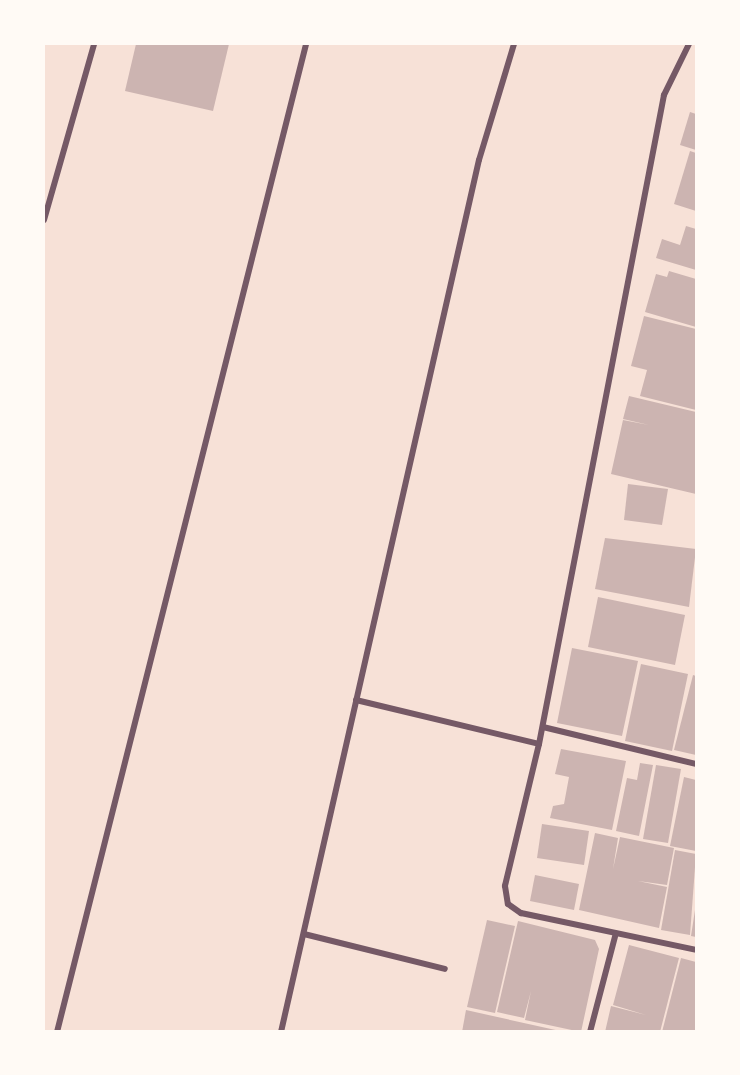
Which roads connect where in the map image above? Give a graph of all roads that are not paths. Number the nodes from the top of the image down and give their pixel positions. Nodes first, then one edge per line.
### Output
1 (94, 44) edge
2 (306, 44) edge
3 (514, 44) edge
4 (689, 44) edge
5 (44, 220) edge
6 (356, 700) junction
7 (543, 727) junction
8 (539, 744) junction
9 (696, 764) edge
10 (616, 933) junction
11 (304, 934) junction
12 (696, 950) edge
13 (445, 969) dead end
14 (57, 1032) edge
15 (281, 1032) edge
16 (590, 1032) edge

1 - 5 street
2 - 14 street
3 - 6 street
4 - 7 street
6 - 8 street
6 - 11 street
7 - 8 street
7 - 9 street
8 - 10 street
10 - 12 street
10 - 16 street
11 - 13 street
11 - 15 street

